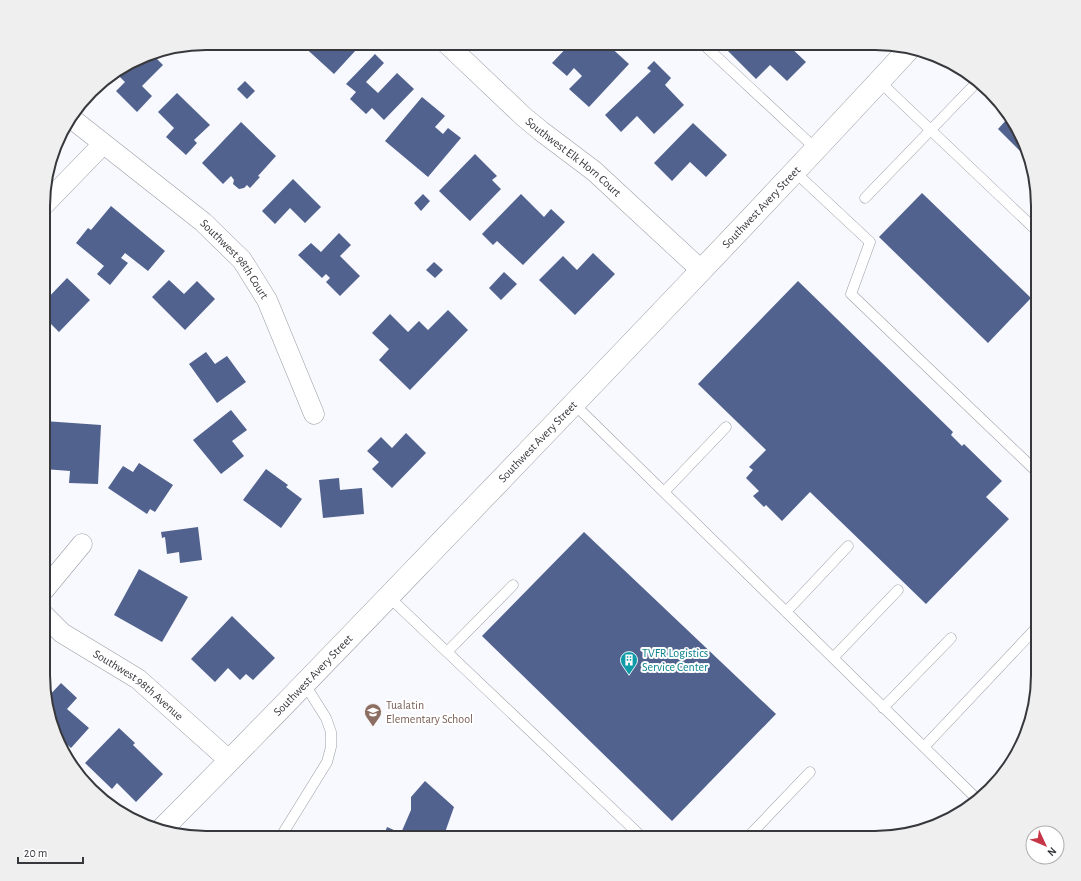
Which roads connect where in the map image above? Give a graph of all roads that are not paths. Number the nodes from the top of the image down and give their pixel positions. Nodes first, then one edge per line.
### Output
1 (453, 50) edge
2 (710, 50) edge
3 (905, 53) edge
4 (879, 81) junction
5 (974, 85) edge
6 (75, 121) edge
7 (931, 130) junction
8 (103, 144) junction
9 (816, 149) junction
10 (795, 172) junction
11 (865, 198) dead end
12 (50, 199) edge
13 (1031, 225) edge
14 (701, 270) junction
15 (574, 404) junction
16 (314, 414) dead end
17 (726, 427) dead end
18 (1031, 466) edge
19 (664, 492) junction
20 (82, 544) dead end
21 (848, 546) dead end
22 (50, 583) edge
23 (513, 585) dead end
24 (898, 590) dead end
25 (388, 596) junction
26 (786, 612) junction
27 (50, 621) edge
28 (1031, 633) edge
29 (951, 638) dead end
30 (447, 652) junction
31 (833, 658) junction
32 (304, 684) junction
33 (883, 708) junction
34 (924, 747) junction
35 (230, 761) junction
36 (810, 772) dead end
37 (973, 796) edge
38 (165, 826) edge
39 (284, 831) edge
40 (635, 831) edge
41 (754, 831) edge

1 - 14 street, Southwest Elk Horn Court
2 - 9 lane
3 - 4 main road, Southwest Avery Street
4 - 7 lane
4 - 9 main road, Southwest Avery Street
5 - 7 lane
6 - 8 street
7 - 11 lane
7 - 13 lane
8 - 12 street
8 - 16 street, Southwest 98th Court
9 - 10 main road, Southwest Avery Street
10 - 14 main road, Southwest Avery Street
10 - 18 lane
14 - 15 main road, Southwest Avery Street
15 - 19 lane
15 - 25 main road, Southwest Avery Street
17 - 19 lane
19 - 26 lane
20 - 22 street
21 - 26 lane
23 - 30 lane
24 - 31 lane
25 - 30 lane
25 - 32 main road, Southwest Avery Street
26 - 31 lane
27 - 35 street, Southwest 98th Avenue
28 - 34 lane
29 - 33 lane
30 - 40 lane
31 - 33 lane
32 - 35 main road, Southwest Avery Street
32 - 39 lane
33 - 34 lane
34 - 37 lane
35 - 38 main road, Southwest Avery Street
36 - 41 lane

